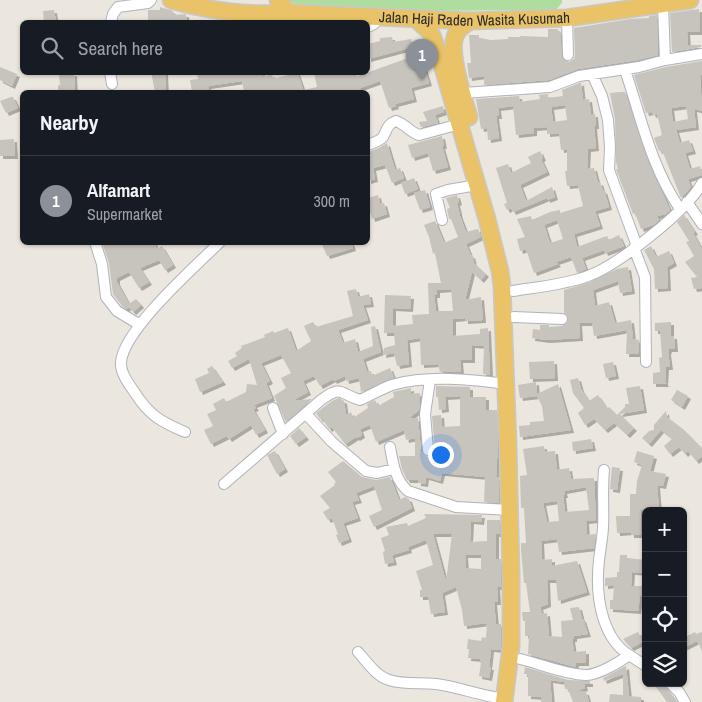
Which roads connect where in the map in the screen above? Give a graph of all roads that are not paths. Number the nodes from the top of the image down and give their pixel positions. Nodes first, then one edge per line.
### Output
1 (151, 0) edge
2 (171, 0) edge
3 (278, 0) edge
4 (584, 0) edge
5 (690, 0) edge
6 (664, 4) junction
7 (290, 13) junction
8 (570, 18) junction
9 (112, 20) edge
10 (355, 20) edge
11 (417, 20) junction
12 (470, 21) junction
13 (373, 22) edge
14 (702, 54) edge
15 (568, 55) dead end
16 (665, 60) junction
17 (625, 70) junction
18 (592, 74) junction
19 (110, 75) edge
20 (112, 84) dead end
21 (463, 93) junction
22 (460, 124) junction
23 (370, 144) edge
24 (478, 177) junction
25 (702, 183) edge
26 (683, 205) junction
27 (442, 220) dead end
28 (702, 224) edge
29 (96, 245) edge
30 (217, 245) edge
31 (636, 247) junction
32 (513, 291) junction
33 (514, 317) junction
34 (562, 319) dead end
35 (140, 325) junction
36 (646, 362) dead end
37 (430, 380) junction
38 (506, 384) junction
39 (273, 408) dead end
40 (306, 414) junction
41 (185, 432) dead end
42 (283, 434) junction
43 (513, 446) junction
44 (390, 447) dead end
45 (428, 450) dead end
46 (394, 469) junction
47 (604, 470) dead end
48 (224, 484) dead end
49 (510, 510) junction
50 (358, 652) dead end
51 (629, 654) junction
52 (520, 659) junction
53 (642, 663) edge
54 (674, 687) edge
55 (508, 701) edge
56 (685, 702) edge

1 - 9 street
2 - 7 highway, Jalan Haji Raden Wasita Kusumah
3 - 7 highway
4 - 8 highway
5 - 6 highway, Jalan Haji Raden Wasita Kusumah
6 - 8 highway, Jalan Haji Raden Wasita Kusumah
6 - 16 street
7 - 10 highway, Jalan Haji Raden Wasita Kusumah
8 - 12 highway, Jalan Haji Raden Wasita Kusumah
8 - 15 street
11 - 12 highway, Jalan Haji Raden Wasita Kusumah
11 - 13 highway, Jalan Haji Raden Wasita Kusumah
11 - 22 highway
12 - 21 highway
14 - 16 street
16 - 17 street
17 - 18 street
17 - 26 street
18 - 21 street
18 - 31 street
19 - 20 street
21 - 24 highway
22 - 23 street
22 - 24 highway
24 - 27 street
24 - 32 highway
24 - 38 highway
25 - 26 street
26 - 28 street
26 - 31 street
29 - 35 street
30 - 35 street
31 - 32 street
31 - 36 street
32 - 33 highway
33 - 34 street
33 - 43 highway
35 - 41 street
37 - 38 street
37 - 40 street
37 - 45 street
38 - 43 highway
39 - 42 street
40 - 42 street
40 - 46 street
42 - 48 street
43 - 49 highway
43 - 52 highway
44 - 46 street
46 - 49 street
47 - 51 street
49 - 55 highway
50 - 55 street
51 - 52 street
51 - 53 street
52 - 55 highway
54 - 56 street

